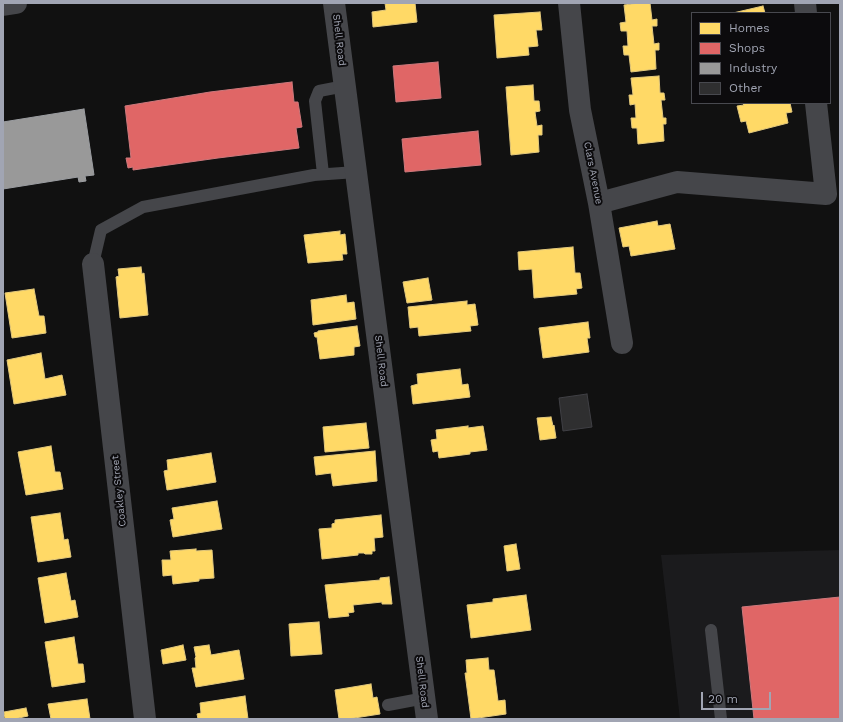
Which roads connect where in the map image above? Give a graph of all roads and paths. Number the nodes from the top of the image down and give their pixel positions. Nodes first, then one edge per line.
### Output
1 (16, 3) edge
2 (334, 3) edge
3 (569, 3) edge
4 (3, 5) edge
5 (345, 86) junction
6 (816, 104) edge
7 (356, 172) junction
8 (323, 174) junction
9 (599, 203) junction
10 (93, 264) joint
11 (622, 343) dead end
12 (711, 630) dead end
13 (388, 705) dead end
14 (426, 709) edge
15 (145, 719) edge
16 (721, 719) edge

1 - 4 street
2 - 5 street, Shell Road
3 - 9 street, Clars Avenue
5 - 7 street, Shell Road
5 - 8 lane
6 - 9 street
7 - 8 lane
7 - 14 street, Shell Road
8 - 10 lane
9 - 11 street, Clars Avenue
10 - 15 street, Coakley Street
12 - 16 lane
13 - 14 lane

